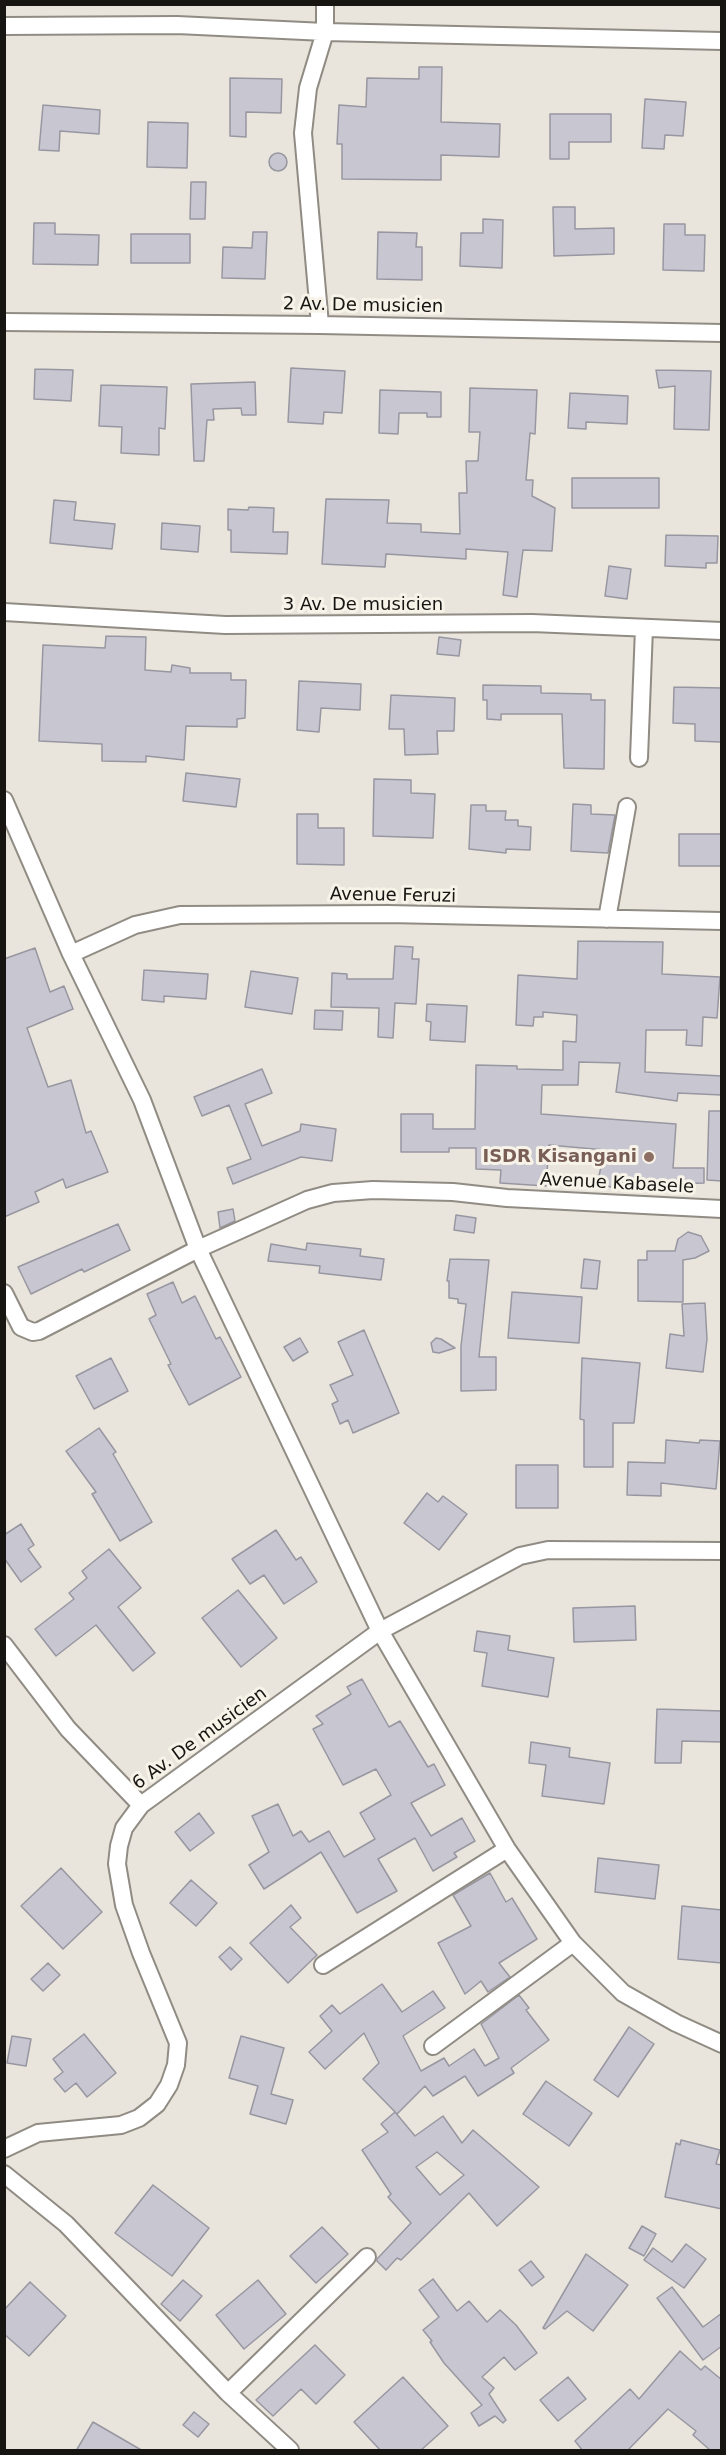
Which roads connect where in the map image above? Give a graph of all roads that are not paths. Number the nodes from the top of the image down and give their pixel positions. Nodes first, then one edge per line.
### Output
1 (325, 4) edge
2 (4, 26) edge
3 (325, 32) junction
4 (722, 41) edge
5 (4, 322) edge
6 (320, 325) junction
7 (722, 333) edge
8 (4, 612) edge
9 (644, 628) junction
10 (722, 631) edge
11 (639, 758) dead end
12 (4, 800) edge
13 (627, 807) dead end
14 (607, 920) junction
15 (722, 921) edge
16 (71, 954) junction
17 (722, 1209) edge
18 (198, 1249) junction
19 (4, 1293) edge
20 (722, 1551) edge
21 (380, 1631) junction
22 (4, 1645) edge
23 (141, 1805) junction
24 (507, 1849) junction
25 (573, 1943) junction
26 (323, 1965) dead end
27 (722, 2044) edge
28 (433, 2046) dead end
29 (4, 2148) edge
30 (4, 2174) edge
31 (367, 2257) dead end
32 (228, 2392) junction
33 (290, 2451) edge

1 - 3 street
2 - 3 street
3 - 4 street
3 - 6 street
5 - 6 street, 2 Av. De musicien
6 - 7 street, 2 Av. De musicien
8 - 9 street, 3 Av. De musicien
9 - 10 street, 3 Av. De musicien
9 - 11 street
12 - 16 street
13 - 14 street
14 - 15 street, Avenue Feruzi
14 - 16 street, Avenue Feruzi
16 - 18 street
17 - 18 street, Avenue Kabasele
18 - 19 street, Avenue Kabasele
18 - 21 street
20 - 21 street, 6 Av. De musicien
21 - 23 street, 6 Av. De musicien
21 - 24 street
22 - 23 street
23 - 29 street, 6 Av. De musicien
24 - 25 street
24 - 26 street
25 - 27 street
25 - 28 street
30 - 32 street
31 - 32 street
32 - 33 street

